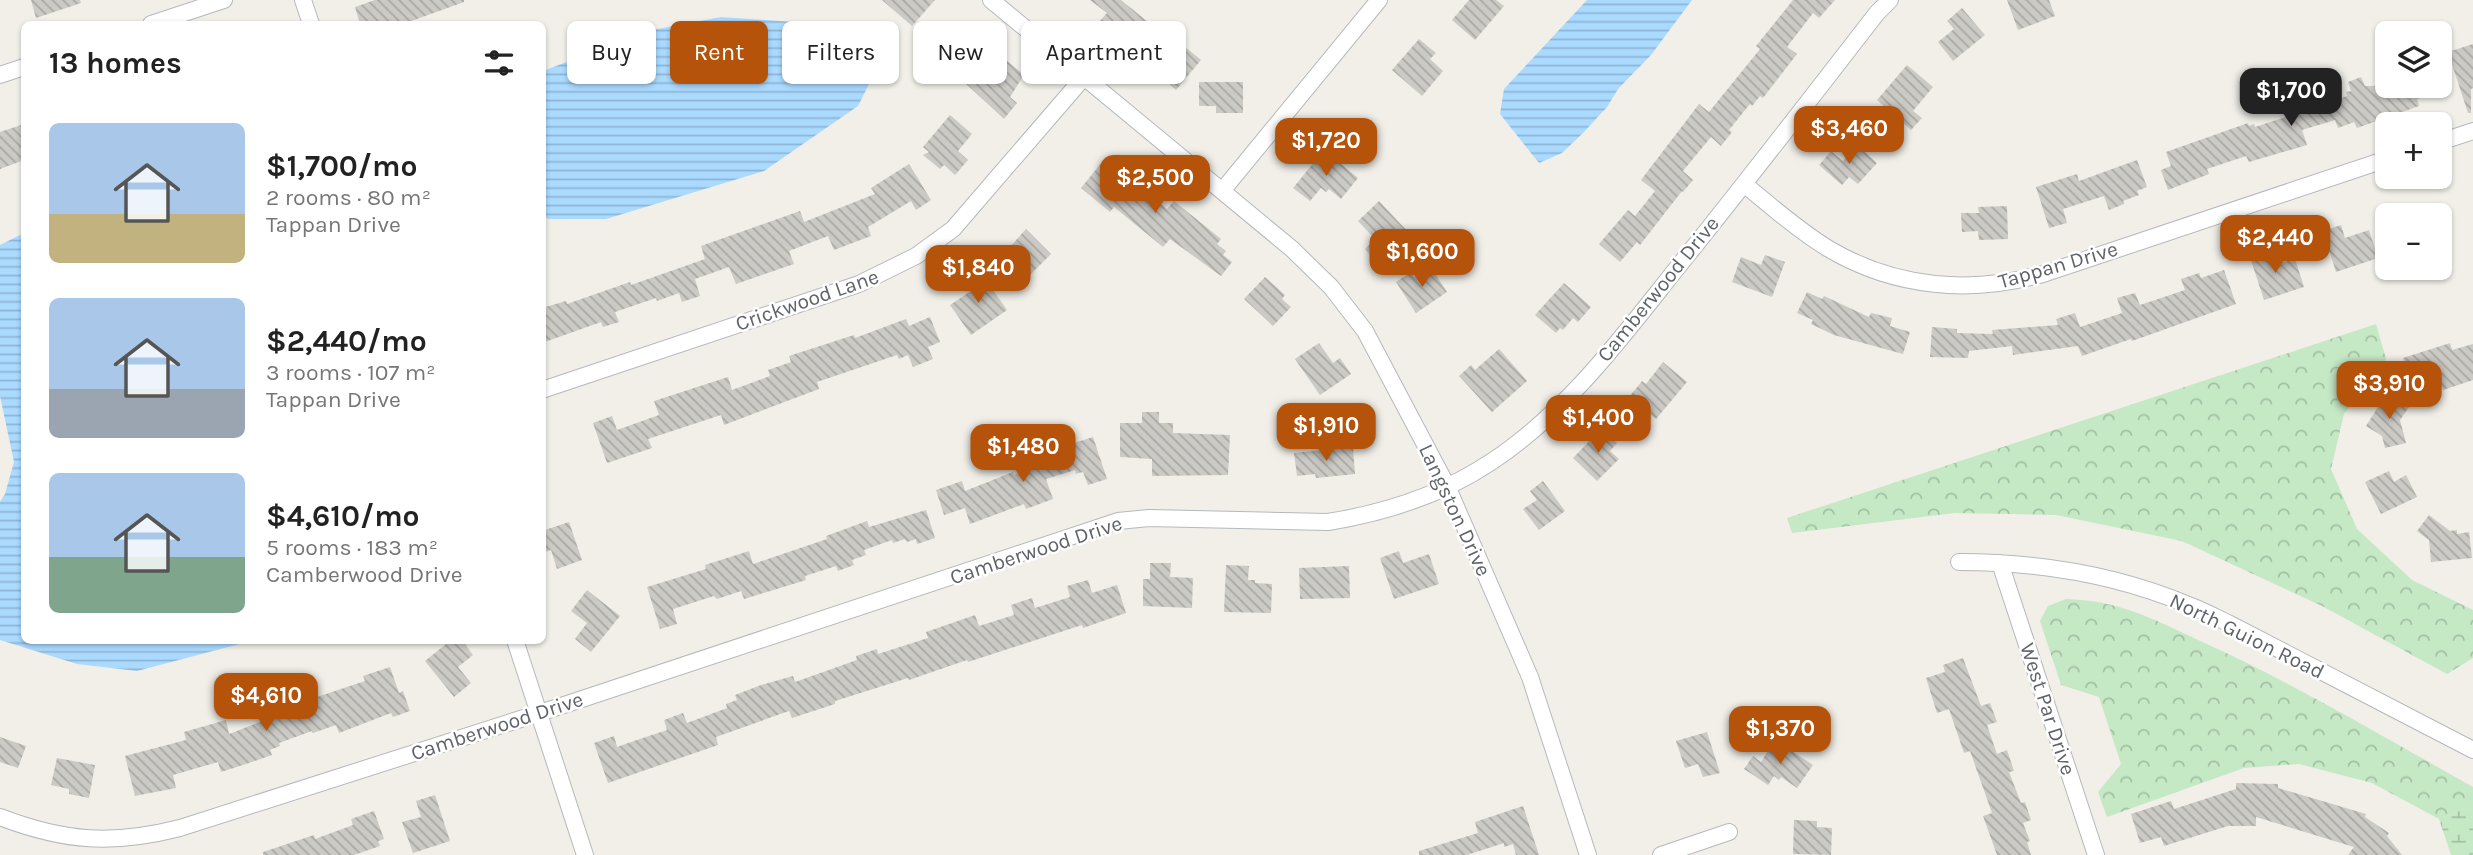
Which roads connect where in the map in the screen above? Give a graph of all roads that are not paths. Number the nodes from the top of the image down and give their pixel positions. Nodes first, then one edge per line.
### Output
1 (225, 0) edge
2 (303, 0) edge
3 (991, 0) edge
4 (1379, 0) edge
5 (1890, 0) edge
6 (160, 21) edge
7 (310, 21) edge
8 (1021, 25) edge
9 (21, 67) edge
10 (0, 75) edge
11 (1077, 84) edge
12 (1094, 84) edge
13 (2473, 131) edge
14 (2452, 138) edge
15 (2375, 163) edge
16 (1744, 184) junction
17 (1222, 191) junction
18 (546, 389) edge
19 (1447, 486) junction
20 (1959, 562) dead end
21 (2000, 563) junction
22 (515, 644) edge
23 (539, 713) junction
24 (2473, 750) edge
25 (0, 817) edge
26 (1729, 832) dead end
27 (585, 855) edge
28 (1588, 855) edge
29 (1661, 855) edge
30 (2096, 855) edge

1 - 6 street
2 - 7 street
3 - 8 street, Langston Drive
4 - 17 street
5 - 16 street, Camberwood Drive
9 - 10 street
11 - 18 street, Crickwood Lane
12 - 17 street, Langston Drive
13 - 14 street
15 - 16 street, Tappan Drive
16 - 19 street, Camberwood Drive
17 - 19 street, Langston Drive
19 - 23 street, Camberwood Drive
19 - 28 street, Langston Drive
20 - 21 street, North Guion Road
21 - 24 street, North Guion Road
21 - 30 street, West Par Drive
22 - 23 street
23 - 25 street, Camberwood Drive
23 - 27 street
26 - 29 street

